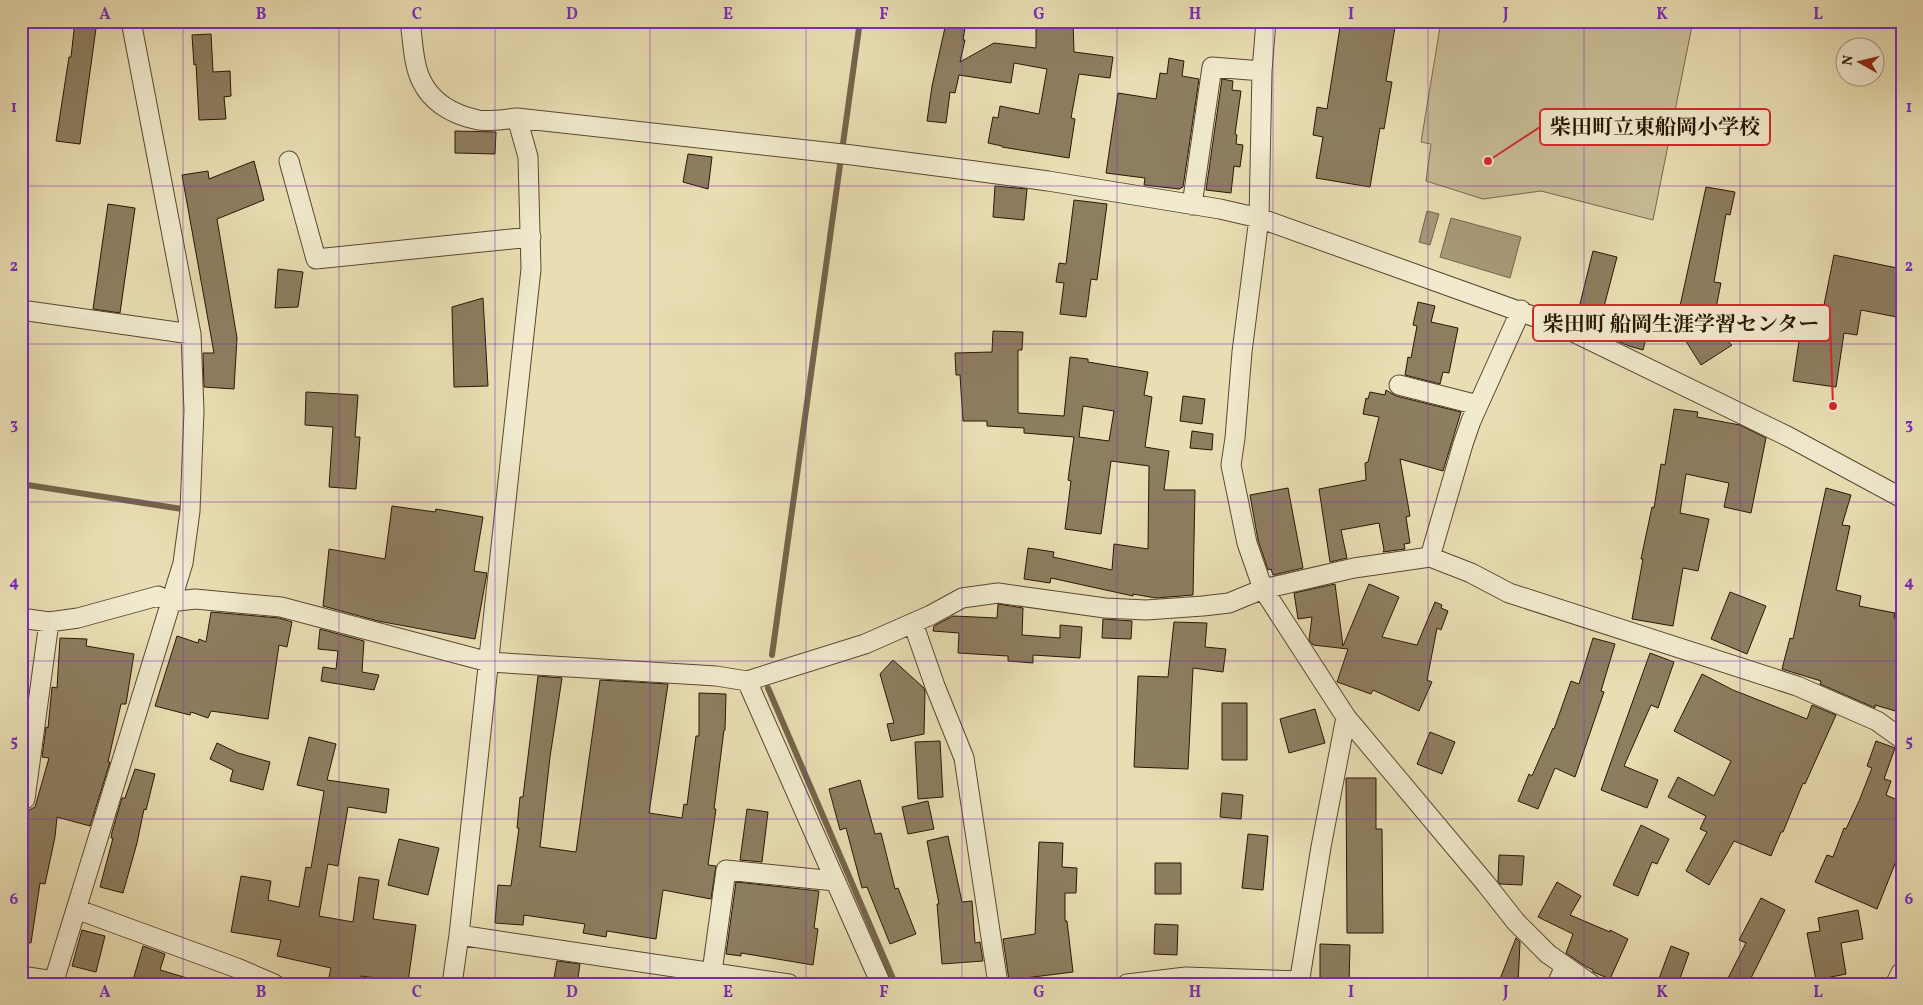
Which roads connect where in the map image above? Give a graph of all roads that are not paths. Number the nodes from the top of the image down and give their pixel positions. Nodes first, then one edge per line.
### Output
1 (131, 21) edge
2 (410, 21) edge
3 (1266, 21) edge
4 (1262, 71) junction
5 (517, 118) junction
6 (289, 161) dead end
7 (1192, 206) junction
8 (1259, 218) junction
9 (531, 237) junction
10 (21, 310) edge
11 (1521, 310) junction
12 (191, 334) junction
13 (1399, 385) dead end
14 (1478, 405) junction
15 (1902, 498) edge
16 (1430, 557) junction
17 (1263, 589) junction
18 (170, 602) junction
19 (21, 618) edge
20 (49, 622) junction
21 (913, 623) junction
22 (489, 662) junction
23 (747, 681) junction
24 (1346, 717) junction
25 (1902, 739) edge
26 (25, 799) dead end
27 (835, 881) junction
28 (76, 909) junction
29 (459, 935) junction
30 (1565, 966) junction
31 (712, 972) junction
32 (1902, 974) edge
33 (21, 976) edge
34 (53, 982) edge
35 (1300, 982) edge
36 (274, 984) edge
37 (452, 984) edge
38 (789, 984) edge
39 (881, 984) edge
40 (998, 984) edge
41 (1127, 984) edge
42 (1557, 984) edge
43 (1591, 984) edge
44 (1897, 984) edge

1 - 12 street
2 - 5 street
3 - 4 street
4 - 7 street
4 - 8 street
5 - 7 street
5 - 9 street
6 - 9 street
7 - 8 street
8 - 11 street
8 - 17 street
9 - 22 street
10 - 12 street
11 - 14 street
11 - 15 street
12 - 18 street
13 - 14 street
14 - 16 street
16 - 17 street
16 - 25 street
17 - 21 street
17 - 24 street
18 - 20 street
18 - 22 street
18 - 28 street
19 - 20 street
20 - 26 street
21 - 23 street
21 - 40 street
22 - 23 street
22 - 29 street
23 - 27 street
24 - 30 street
24 - 35 street
27 - 31 street
27 - 39 street
28 - 34 street
28 - 36 street
29 - 31 street
29 - 37 street
30 - 42 street
30 - 43 street
31 - 38 street
32 - 44 street
33 - 34 street
35 - 41 street

